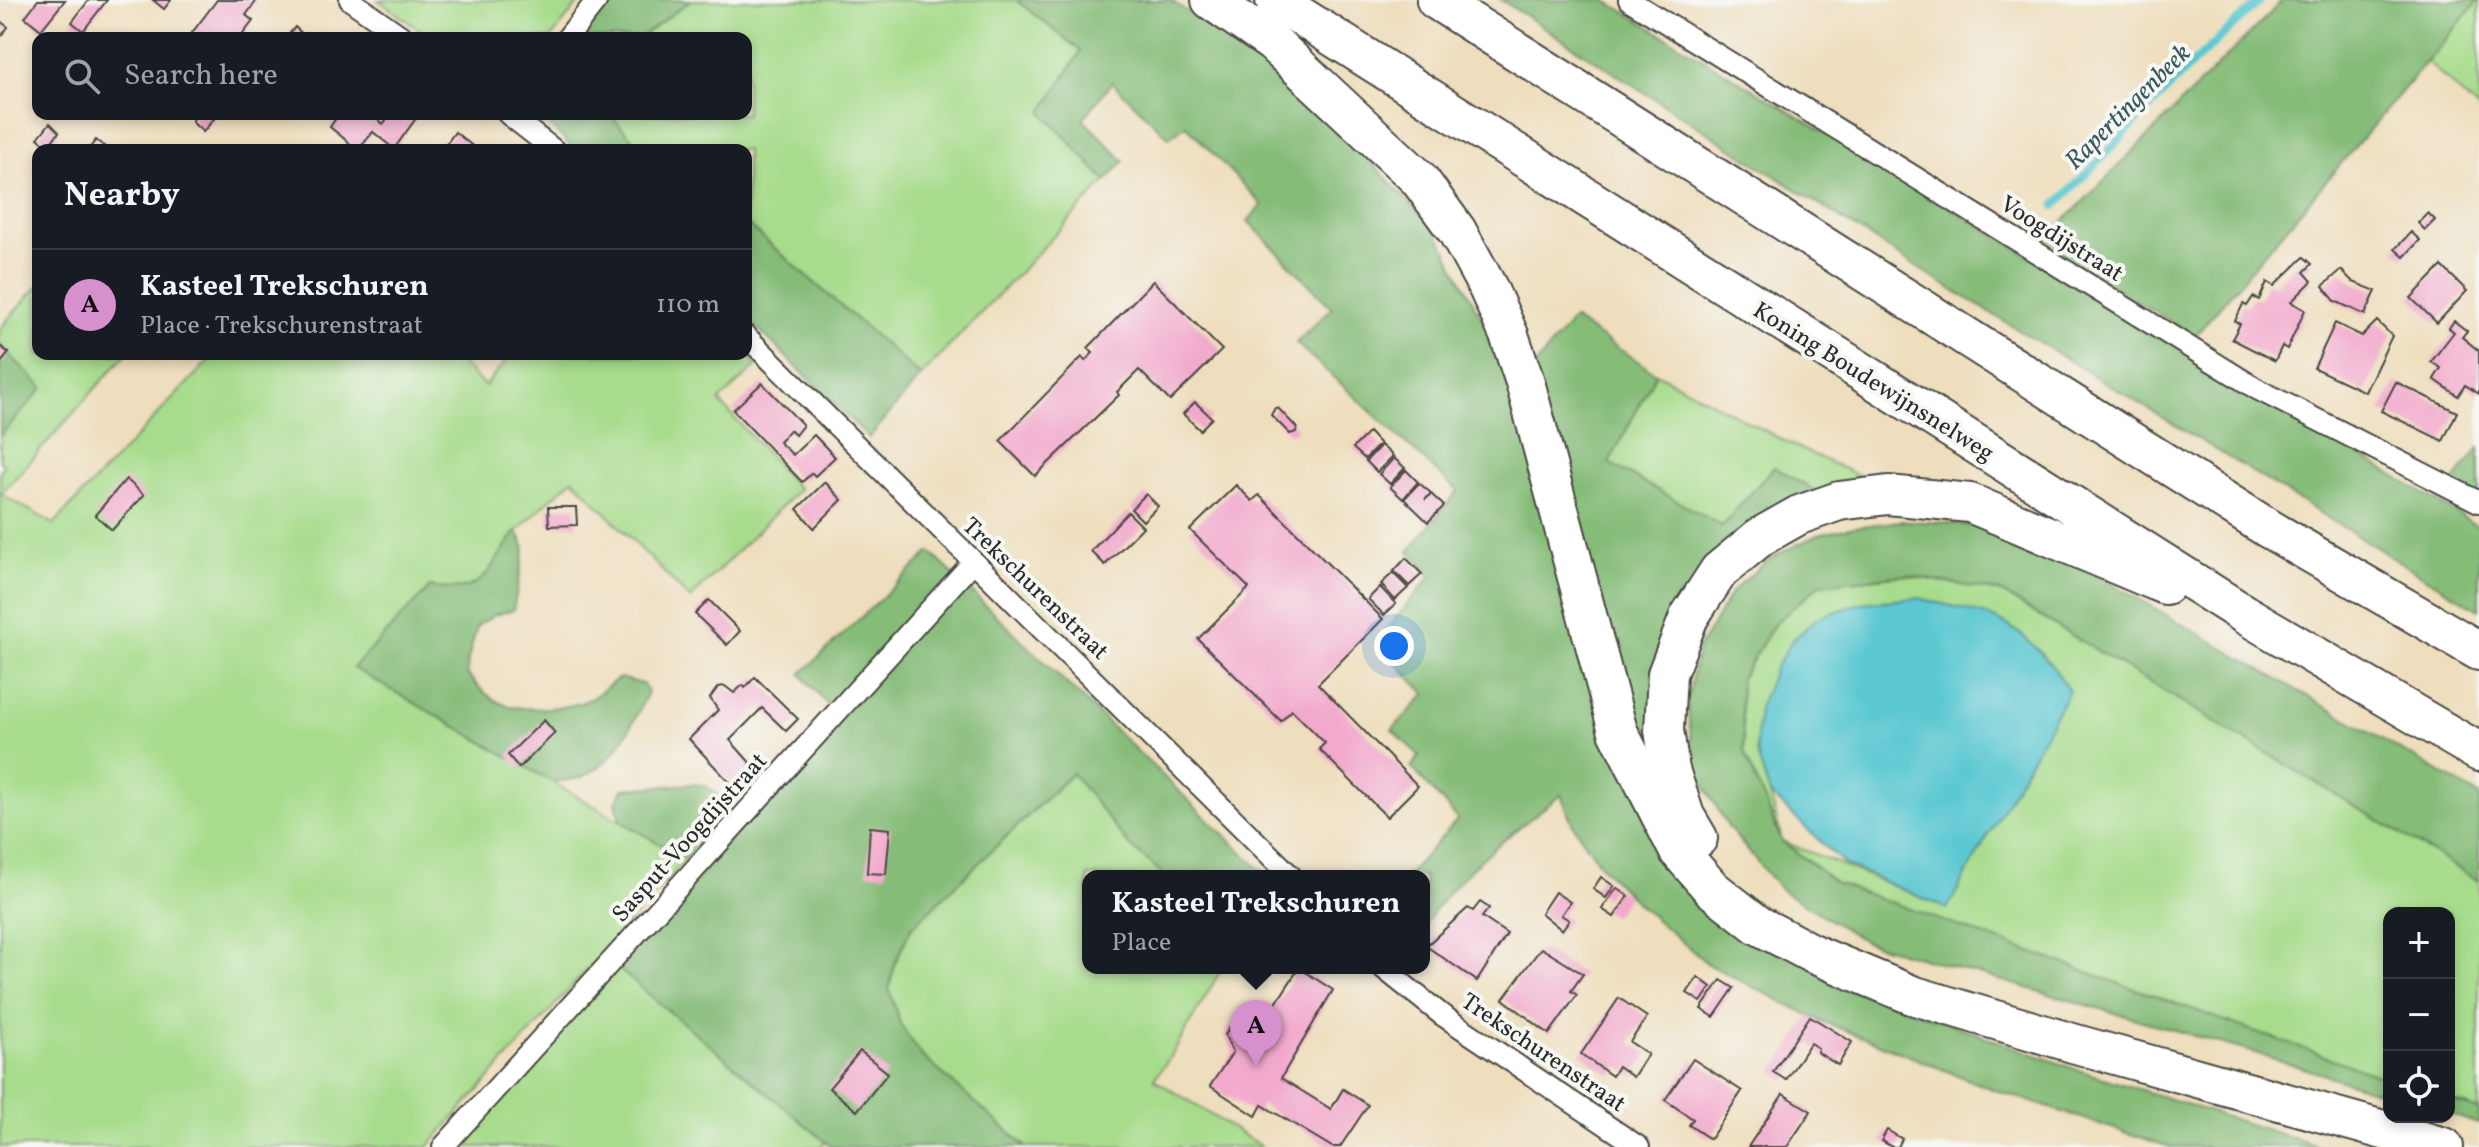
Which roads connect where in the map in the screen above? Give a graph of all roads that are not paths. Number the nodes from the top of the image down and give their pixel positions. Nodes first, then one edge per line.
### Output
1 (350, 0) edge
2 (597, 0) edge
3 (1211, 0) edge
4 (1275, 0) edge
5 (1436, 0) edge
6 (1629, 0) edge
7 (395, 32) edge
8 (572, 32) edge
9 (516, 120) edge
10 (546, 144) edge
11 (752, 342) edge
12 (2479, 502) edge
13 (973, 562) junction
14 (2244, 614) junction
15 (2479, 651) edge
16 (2479, 752) edge
17 (1285, 870) edge
18 (1811, 953) junction
19 (1391, 974) edge
20 (443, 1147) edge
21 (1639, 1147) edge
22 (2444, 1147) edge

1 - 7 street
2 - 8 street
3 - 18 highway
4 - 14 highway, Koning Boudewijnsnelweg
5 - 15 highway
6 - 12 street, Voogdijstraat
9 - 10 street
11 - 13 street, Trekschurenstraat
13 - 17 street, Trekschurenstraat
13 - 20 street, Sasput-Voogdijstraat
14 - 16 highway, Koning Boudewijnsnelweg
14 - 18 highway
18 - 22 highway
19 - 21 street, Trekschurenstraat

